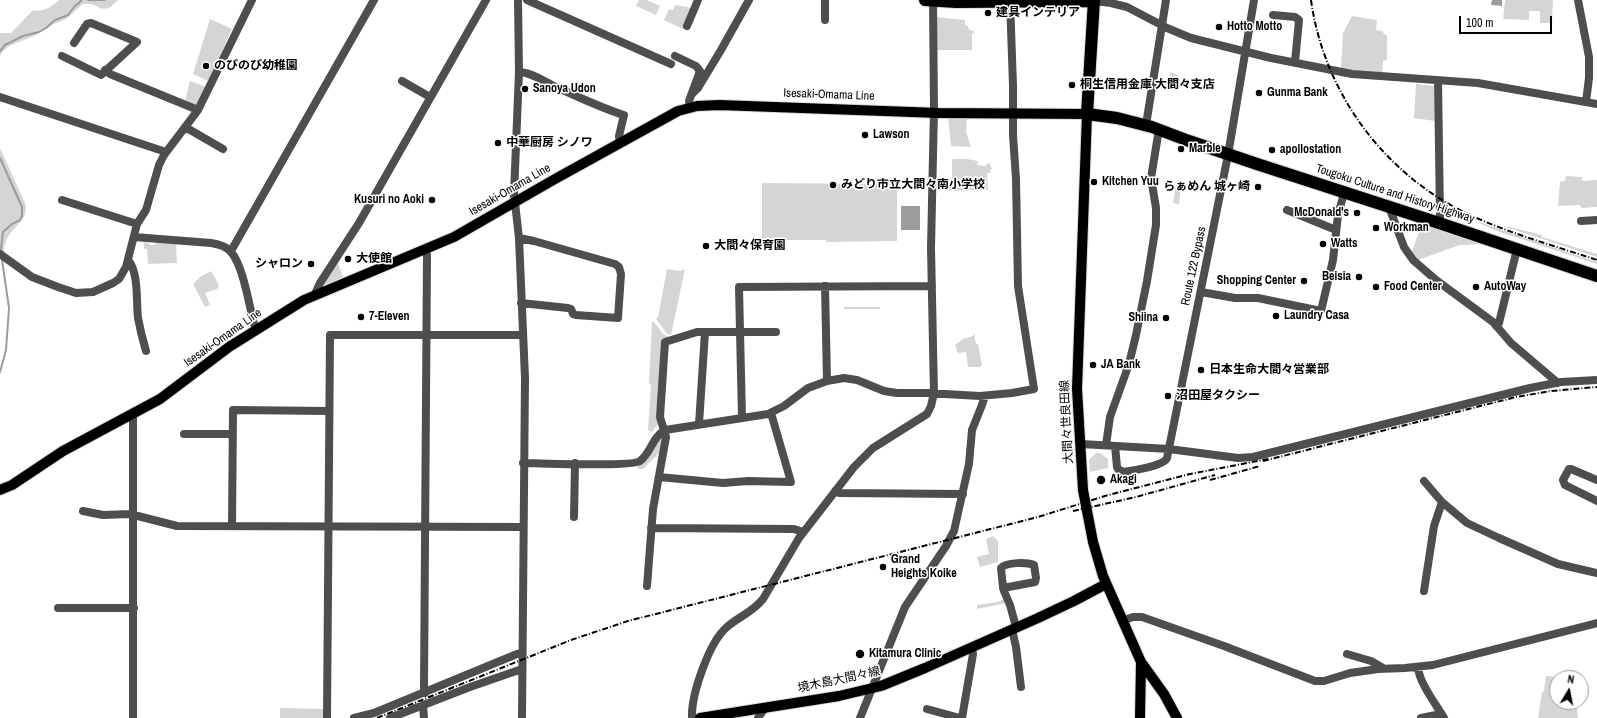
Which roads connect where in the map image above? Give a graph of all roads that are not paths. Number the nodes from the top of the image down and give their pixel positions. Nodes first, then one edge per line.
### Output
1 (252, 0) edge
2 (374, 0) edge
3 (486, 0) edge
4 (518, 0) edge
5 (527, 0) edge
6 (698, 0) edge
7 (749, 0) edge
8 (825, 0) edge
9 (930, 0) edge
10 (1166, 0) edge
11 (1254, 0) edge
12 (1578, 0) edge
13 (1010, 1) edge
14 (1094, 1) edge
15 (1273, 15) dead end
16 (825, 20) dead end
17 (687, 26) dead end
18 (1162, 26) junction
19 (74, 43) dead end
20 (1245, 53) junction
21 (62, 56) dead end
22 (1297, 63) junction
23 (106, 70) junction
24 (519, 72) junction
25 (1438, 80) junction
26 (402, 81) dead end
27 (692, 94) junction
28 (0, 97) edge
29 (430, 97) junction
30 (1586, 102) junction
31 (1597, 104) edge
32 (690, 107) junction
33 (198, 110) junction
34 (934, 112) junction
35 (1012, 113) junction
36 (1087, 114) junction
37 (1146, 125) junction
38 (185, 127) junction
39 (1159, 129) junction
40 (620, 142) junction
41 (223, 149) dead end
42 (164, 155) junction
43 (1228, 155) junction
44 (1344, 193) junction
45 (62, 200) dead end
46 (515, 202) junction
47 (1389, 207) junction
48 (1287, 210) dead end
49 (1597, 220) edge
50 (1581, 222) dead end
51 (1439, 223) junction
52 (137, 224) junction
53 (1336, 230) junction
54 (134, 237) junction
55 (519, 238) junction
56 (1517, 249) junction
57 (425, 250) junction
58 (230, 251) junction
59 (0, 254) edge
60 (128, 260) junction
61 (1597, 276) edge
62 (825, 286) junction
63 (932, 286) junction
64 (1201, 292) junction
65 (315, 294) junction
66 (521, 303) junction
67 (1496, 326) junction
68 (257, 329) junction
69 (705, 332) junction
70 (739, 332) junction
71 (776, 332) dead end
72 (523, 335) junction
73 (427, 336) junction
74 (146, 351) dead end
75 (1597, 380) edge
76 (827, 381) junction
77 (1558, 383) junction
78 (934, 393) junction
79 (984, 396) junction
80 (329, 411) junction
81 (771, 413) junction
82 (133, 415) junction
83 (742, 418) junction
84 (699, 424) junction
85 (665, 430) junction
86 (184, 434) dead end
87 (232, 434) junction
88 (1081, 444) junction
89 (1106, 445) junction
90 (1115, 446) junction
91 (1169, 449) junction
92 (523, 463) junction
93 (575, 463) junction
94 (659, 477) junction
95 (1597, 480) edge
96 (1424, 481) dead end
97 (0, 490) edge
98 (835, 491) junction
99 (963, 494) junction
100 (1597, 501) edge
101 (1442, 502) junction
102 (83, 511) dead end
103 (134, 515) junction
104 (574, 517) dead end
105 (232, 526) junction
106 (329, 526) junction
107 (523, 526) junction
108 (425, 527) junction
109 (652, 528) junction
110 (803, 532) junction
111 (1597, 573) edge
112 (1106, 584) junction
113 (647, 586) dead end
114 (1003, 588) junction
115 (1424, 591) dead end
116 (58, 608) dead end
117 (134, 608) junction
118 (1122, 621) junction
119 (1597, 624) edge
120 (1014, 628) junction
121 (972, 647) junction
122 (522, 653) junction
123 (1347, 654) dead end
124 (1141, 662) junction
125 (1418, 667) junction
126 (1383, 668) junction
127 (522, 669) junction
128 (1021, 687) dead end
129 (873, 688) junction
130 (425, 693) junction
131 (423, 705) junction
132 (765, 708) junction
133 (928, 709) dead end
134 (1442, 716) edge
135 (133, 718) edge
136 (327, 718) edge
137 (354, 718) edge
138 (390, 718) edge
139 (424, 718) edge
140 (522, 718) edge
141 (692, 718) edge
142 (700, 718) edge
143 (758, 718) edge
144 (860, 718) edge
145 (961, 718) edge
146 (1140, 718) edge
147 (1177, 718) edge
148 (1421, 718) edge

1 - 33 street
2 - 58 street
3 - 29 street
4 - 24 street
5 - 27 street
6 - 17 street
7 - 27 street
8 - 16 street
9 - 13 highway
9 - 34 street
10 - 18 street
11 - 20 street, Route 122 Bypass
12 - 30 street
13 - 14 highway
13 - 35 street
14 - 18 street
14 - 36 highway
15 - 22 street
18 - 20 street
18 - 37 street
19 - 23 street
20 - 22 street
20 - 43 street, Route 122 Bypass
21 - 23 street
22 - 25 street
23 - 33 street
24 - 40 street
24 - 46 street
25 - 30 street
25 - 51 street
26 - 29 street
27 - 32 street
28 - 42 street
29 - 65 street
30 - 31 street
32 - 34 main road, Isesaki-Omama Line
32 - 40 main road, Isesaki-Omama Line
33 - 38 street
34 - 35 main road, Isesaki-Omama Line
34 - 63 street
35 - 36 main road, Isesaki-Omama Line
35 - 79 street
36 - 37 highway, Tougoku Culture and History Highway
36 - 88 main road, 大間々世良田線
37 - 39 highway, Tougoku Culture and History Highway
38 - 41 street
38 - 42 street
39 - 43 highway, Tougoku Culture and History Highway
39 - 89 street
40 - 46 main road, Isesaki-Omama Line
42 - 52 street
43 - 44 highway, Tougoku Culture and History Highway
43 - 64 street, Route 122 Bypass
44 - 47 highway, Tougoku Culture and History Highway
44 - 53 street
45 - 52 street
46 - 55 street
46 - 57 main road, Isesaki-Omama Line
47 - 51 highway, Tougoku Culture and History Highway
47 - 67 street
48 - 53 street
49 - 50 street
51 - 56 highway, Tougoku Culture and History Highway
52 - 54 street
53 - 64 street
54 - 58 street
54 - 60 street
55 - 66 street
55 - 66 street
56 - 61 highway, Tougoku Culture and History Highway
56 - 67 street
57 - 65 main road, Isesaki-Omama Line
57 - 73 street
58 - 68 street
59 - 60 street
60 - 74 street
62 - 63 street
62 - 70 street
62 - 76 street
63 - 78 street
64 - 91 street, Route 122 Bypass
65 - 68 main road, Isesaki-Omama Line
66 - 72 street
67 - 77 street
68 - 82 main road, Isesaki-Omama Line
69 - 70 street
69 - 84 street
69 - 85 street
70 - 71 street
70 - 83 street
72 - 73 street
72 - 92 street
73 - 80 street
73 - 108 street
75 - 77 street
76 - 78 street
76 - 81 street
77 - 91 street
78 - 79 street
78 - 98 street
79 - 99 street
80 - 87 street
80 - 106 street
81 - 83 street
81 - 94 street
82 - 97 main road, Isesaki-Omama Line
82 - 103 street
83 - 84 street
84 - 85 street
85 - 93 street
85 - 94 street
86 - 87 street
87 - 105 street
88 - 89 street
88 - 112 main road, 大間々世良田線
89 - 90 street
90 - 91 street
90 - 91 street
92 - 93 street
92 - 107 street
93 - 104 street
94 - 109 street
95 - 100 street
96 - 101 street
98 - 99 street
98 - 110 street
99 - 129 street
101 - 111 street
101 - 115 street
102 - 103 street
103 - 105 street
103 - 117 street
105 - 106 street
106 - 108 street
106 - 136 street
107 - 108 street
107 - 122 street
108 - 130 street
109 - 110 street
109 - 113 street
110 - 141 street
112 - 118 main road, 大間々世良田線
112 - 120 main road, 境木島大間々線
114 - 114 street
114 - 120 street
116 - 117 street
117 - 135 street
118 - 124 main road, 大間々世良田線
118 - 126 street
119 - 125 street
120 - 121 main road, 境木島大間々線
120 - 128 street
121 - 129 main road, 境木島大間々線
121 - 145 street
122 - 127 street
122 - 130 street
123 - 126 street
124 - 146 main road, 大間々世良田線
124 - 147 main road
125 - 126 street
125 - 134 street
127 - 131 street
127 - 140 street
129 - 132 main road, 境木島大間々線
129 - 144 street
130 - 137 street
131 - 138 street
131 - 139 street
132 - 142 main road, 境木島大間々線
132 - 143 street
133 - 145 street
134 - 148 street

